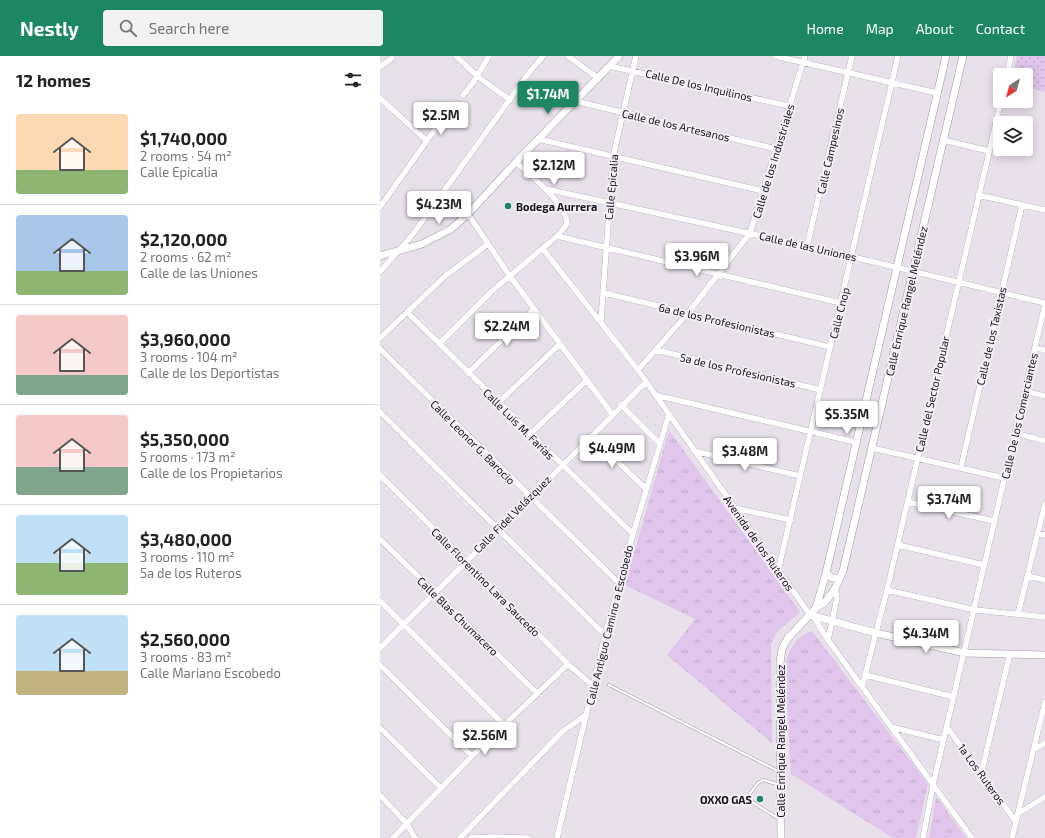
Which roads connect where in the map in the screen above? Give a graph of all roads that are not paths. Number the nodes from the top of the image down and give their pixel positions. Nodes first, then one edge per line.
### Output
1 (456, 56) edge
2 (489, 56) edge
3 (543, 56) edge
4 (568, 56) edge
5 (619, 56) edge
6 (636, 56) edge
7 (775, 56) edge
8 (805, 56) edge
9 (852, 56) edge
10 (898, 56) edge
11 (946, 56) edge
12 (963, 56) edge
13 (1012, 56) edge
14 (392, 58) dead end
15 (803, 63) junction
16 (610, 66) junction
17 (380, 67) edge
18 (1009, 68) edge
19 (633, 70) junction
20 (849, 72) junction
21 (478, 76) junction
22 (598, 78) junction
23 (892, 82) junction
24 (937, 93) junction
25 (463, 95) dead end
26 (380, 98) edge
27 (510, 100) junction
28 (575, 101) junction
29 (789, 106) junction
30 (999, 108) edge
31 (622, 112) junction
32 (441, 121) dead end
33 (538, 139) junction
34 (943, 140) junction
35 (427, 141) junction
36 (776, 149) junction
37 (989, 150) junction
38 (613, 157) junction
39 (516, 162) junction
40 (546, 189) junction
41 (763, 191) junction
42 (978, 195) junction
43 (609, 203) junction
44 (1022, 205) junction
45 (380, 207) edge
46 (1045, 210) edge
47 (468, 214) junction
48 (750, 233) junction
49 (558, 236) junction
50 (488, 244) junction
51 (807, 246) junction
52 (543, 249) junction
53 (607, 249) junction
54 (400, 252) junction
55 (380, 256) edge
56 (852, 256) junction
57 (897, 268) junction
58 (913, 271) junction
59 (380, 272) edge
60 (719, 274) junction
61 (509, 275) junction
62 (958, 281) junction
63 (1001, 292) junction
64 (604, 293) junction
65 (841, 303) junction
66 (1045, 304) edge
67 (534, 309) junction
68 (407, 312) junction
69 (688, 312) junction
70 (601, 321) junction
71 (380, 338) edge
72 (439, 344) junction
73 (560, 344) junction
74 (830, 347) junction
75 (1035, 347) junction
76 (380, 349) edge
77 (656, 350) junction
78 (1045, 350) edge
79 (638, 370) junction
80 (468, 373) junction
81 (587, 380) junction
82 (646, 382) junction
83 (821, 390) junction
84 (1025, 391) junction
85 (655, 395) junction
86 (1045, 396) edge
87 (498, 403) junction
88 (621, 405) junction
89 (380, 412) edge
90 (612, 414) junction
91 (669, 414) junction
92 (811, 433) junction
93 (1015, 433) junction
94 (530, 434) junction
95 (591, 436) junction
96 (1045, 441) edge
97 (855, 442) junction
98 (660, 444) junction
99 (872, 448) junction
100 (694, 451) junction
101 (918, 458) junction
102 (562, 466) junction
103 (961, 467) junction
104 (380, 475) edge
105 (800, 476) junction
106 (1004, 478) junction
107 (646, 489) junction
108 (529, 497) junction
109 (908, 502) junction
110 (1045, 504) edge
111 (734, 508) junction
112 (791, 520) junction
113 (994, 521) junction
114 (497, 530) junction
115 (1038, 533) junction
116 (633, 534) junction
117 (1045, 535) edge
118 (380, 539) edge
119 (898, 545) junction
120 (465, 561) junction
121 (984, 565) junction
122 (778, 571) junction
123 (826, 573) junction
124 (1028, 576) junction
125 (840, 578) junction
126 (1045, 580) edge
127 (620, 584) junction
128 (835, 588) junction
129 (887, 590) junction
130 (435, 593) junction
131 (380, 601) edge
132 (816, 608) junction
133 (974, 610) junction
134 (1018, 614) junction
135 (812, 616) junction
136 (1045, 617) edge
137 (832, 621) junction
138 (404, 624) junction
139 (876, 633) junction
140 (605, 635) junction
141 (828, 640) junction
142 (380, 648) edge
143 (965, 653) junction
144 (1010, 654) junction
145 (1045, 656) edge
146 (568, 664) junction
147 (380, 665) edge
148 (865, 675) junction
149 (609, 685) dead end
150 (593, 686) junction
151 (862, 687) junction
152 (537, 693) junction
153 (954, 698) junction
154 (1045, 702) edge
155 (586, 715) junction
156 (504, 725) junction
157 (891, 727) junction
158 (947, 727) junction
159 (380, 728) edge
160 (944, 740) junction
161 (1045, 743) edge
162 (1035, 749) junction
163 (472, 756) junction
164 (781, 772) junction
165 (981, 774) junction
166 (781, 785) junction
167 (933, 785) junction
168 (440, 788) junction
169 (380, 795) edge
170 (1045, 797) edge
171 (1019, 812) junction
172 (780, 820) junction
173 (1016, 822) junction
174 (407, 824) junction
175 (393, 838) edge
176 (414, 838) edge
177 (460, 838) edge
178 (471, 838) edge
179 (528, 838) edge
180 (557, 838) edge
181 (780, 838) edge
182 (923, 838) edge
183 (972, 838) edge
184 (1012, 838) edge

1 - 21 street
2 - 21 street
3 - 27 street
4 - 22 street
5 - 16 street
6 - 19 street, Calle Epicalia
7 - 15 street
8 - 15 street, Calle de los Industriales
9 - 20 street, Calle Campesinos
10 - 23 street, Calle Cnop
11 - 24 street, Calle Enrique Rangel Meléndez
12 - 34 street, Calle Enrique Rangel Meléndez
13 - 18 street
14 - 17 street
15 - 20 street
15 - 29 street, Calle de los Industriales
16 - 19 street, Calle De los Inquilinos
16 - 22 street
19 - 29 street, Calle De los Inquilinos
19 - 31 street, Calle Epicalia
20 - 23 street
20 - 51 street, Calle Campesinos
21 - 25 street
21 - 27 street
22 - 28 street
23 - 24 street
23 - 56 street, Calle Cnop
24 - 57 street, Calle Enrique Rangel Meléndez
26 - 35 street
27 - 54 street
28 - 31 street, Calle de los Artesanos
28 - 33 street
29 - 36 street, Calle de los Industriales
30 - 37 street, Calle del Sector Popular
31 - 36 street, Calle de los Artesanos
31 - 38 street, Calle Epicalia
32 - 35 street
33 - 38 street
33 - 39 street
34 - 37 street
34 - 58 street, Calle Enrique Rangel Meléndez
35 - 45 street
36 - 41 street, Calle de los Industriales
37 - 42 street, Calle del Sector Popular
38 - 41 street
38 - 43 street, Calle Epicalia
39 - 40 street
39 - 47 street
40 - 43 street, Calle de las Uniones
40 - 49 street
41 - 48 street, Calle de los Industriales
42 - 44 street
42 - 62 street, Calle del Sector Popular
43 - 48 street, Calle de las Uniones
43 - 53 street, Calle Epicalia
44 - 46 street
44 - 63 street, Calle de los Taxistas
47 - 50 street
47 - 54 street
48 - 51 street, Calle de las Uniones
48 - 60 street, Calle de los Industriales
49 - 52 street
49 - 53 street
50 - 61 street
50 - 68 street
51 - 56 street, Calle de las Uniones
52 - 61 street
52 - 70 street, Avenida de los Ruteros
53 - 60 street
53 - 64 street, Calle Epicalia
54 - 55 street
54 - 59 street
56 - 57 street, Calle de las Uniones
56 - 65 street, Calle Cnop
57 - 58 street, Calle de las Uniones
57 - 97 street, Calle Enrique Rangel Meléndez
58 - 62 street, Calle de las Uniones
58 - 99 street, Calle Enrique Rangel Meléndez
60 - 65 street
60 - 69 street, Calle de los Industriales
61 - 67 street
61 - 72 street
62 - 63 street, Calle de las Uniones
62 - 101 street, Calle del Sector Popular
63 - 66 street, Calle de las Uniones
63 - 103 street, Calle de los Taxistas
64 - 69 street, 6a de los Profesionistas
64 - 70 street, Calle Epicalia
65 - 74 street, Calle Cnop
66 - 75 street, Calle De los Comerciantes
67 - 73 street
67 - 80 street
68 - 71 street
68 - 72 street, Calle Luis M. Farías
69 - 74 street, 6a de los Profesionistas
69 - 77 street, Calle de los Industriales
70 - 79 street, Avenida de los Ruteros
72 - 80 street, Calle Luis M. Farías
73 - 81 street
73 - 87 street
74 - 83 street, Calle Cnop
75 - 78 street
75 - 84 street, Calle De los Comerciantes
76 - 108 street, Calle Leonor G. Barocio
77 - 79 street, Calle de los Industriales
77 - 83 street, 5a de los Profesionistas
79 - 82 street, Avenida de los Ruteros
80 - 87 street, Calle Luis M. Farías
81 - 90 street
81 - 94 street
82 - 85 street, Avenida de los Ruteros
82 - 88 street, Calle Fidel Velázquez
83 - 92 street, Calle Cnop
84 - 86 street
84 - 93 street, Calle De los Comerciantes
85 - 91 street, Avenida de los Ruteros
85 - 92 street
87 - 94 street, Calle Luis M. Farías
88 - 90 street, Calle Fidel Velázquez
88 - 98 street
89 - 114 street
90 - 95 street, Calle Fidel Velázquez
91 - 98 street, Calle Antiguo Camino a Escobedo
91 - 100 street, Avenida de los Ruteros
92 - 97 street
92 - 105 street, Calle Cnop
93 - 96 street
93 - 106 street, Calle De los Comerciantes
94 - 102 street, Calle Luis M. Farías
95 - 102 street, Calle Fidel Velázquez
95 - 107 street
97 - 123 street, Calle Enrique Rangel Meléndez
98 - 107 street, Calle Antiguo Camino a Escobedo
99 - 101 street
99 - 125 street, Calle Enrique Rangel Meléndez
100 - 105 street
100 - 111 street, Avenida de los Ruteros
101 - 103 street
101 - 109 street, Calle del Sector Popular
102 - 108 street, Calle Fidel Velázquez
102 - 116 street, Calle Luis M. Farías
103 - 106 street
104 - 120 street, Calle Florentino Lara Saucedo
105 - 112 street, Calle Cnop
106 - 113 street, Calle De los Comerciantes
107 - 116 street, Calle Antiguo Camino a Escobedo
108 - 114 street, Calle Fidel Velázquez
108 - 127 street, Calle Leonor G. Barocio
109 - 113 street
109 - 119 street, Calle del Sector Popular
110 - 115 street
111 - 112 street
111 - 122 street, Avenida de los Ruteros
112 - 122 street, Calle Cnop
113 - 121 street, Calle De los Comerciantes
114 - 120 street, Calle Fidel Velázquez
114 - 140 street
115 - 117 street
115 - 124 street
116 - 127 street, Calle Antiguo Camino a Escobedo
118 - 130 street, Calle Blas Chumacero
119 - 121 street
119 - 129 street, Calle del Sector Popular
120 - 130 street, Calle Fidel Velázquez
120 - 146 street, Calle Florentino Lara Saucedo
121 - 133 street, Calle De los Comerciantes
122 - 135 street, Avenida de los Ruteros
123 - 125 street
123 - 132 street, Calle Enrique Rangel Meléndez
124 - 126 street
124 - 134 street
125 - 128 street, Calle Enrique Rangel Meléndez
127 - 140 street, Calle Antiguo Camino a Escobedo
128 - 132 street, Calle Enrique Rangel Meléndez
128 - 137 street
129 - 133 street
129 - 139 street, Calle del Sector Popular
130 - 138 street, Calle Fidel Velázquez
130 - 152 street, Calle Blas Chumacero
131 - 138 street
132 - 135 street, Calle Enrique Rangel Meléndez
133 - 134 street
133 - 143 street, Calle De los Comerciantes
134 - 136 street
135 - 137 street
135 - 141 street, Avenida de los Ruteros
135 - 164 street, Calle Enrique Rangel Meléndez
137 - 139 street
137 - 141 street
138 - 142 street, Calle Fidel Velázquez
138 - 156 street
139 - 143 street
139 - 148 street, Calle del Sector Popular
140 - 150 street, Calle Antiguo Camino a Escobedo
141 - 151 street, Avenida de los Ruteros
143 - 144 street
143 - 153 street, Calle De los Comerciantes
144 - 145 street
144 - 165 street
146 - 150 street, Calle Florentino Lara Saucedo
146 - 152 street
147 - 163 street
148 - 151 street, Calle del Sector Popular
148 - 153 street
149 - 164 lane
150 - 155 street, Calle Antiguo Camino a Escobedo
151 - 157 street, Avenida de los Ruteros
152 - 156 street
153 - 158 street, Calle De los Comerciantes
154 - 162 street
155 - 177 street
155 - 180 street, Calle Antiguo Camino a Escobedo
156 - 163 street
157 - 160 street
157 - 167 street, Avenida de los Ruteros
158 - 160 street, Calle De los Comerciantes
158 - 165 street, 1a Los Ruteros
159 - 168 street
160 - 167 street, Calle De los Comerciantes
161 - 162 street
162 - 171 street
163 - 168 street
164 - 166 street, Calle Enrique Rangel Meléndez
165 - 173 street, 1a Los Ruteros
166 - 172 street, Calle Enrique Rangel Meléndez
166 - 172 lane
167 - 182 street, Calle De los Comerciantes
167 - 183 street, Avenida de los Ruteros
168 - 174 street
169 - 174 street
170 - 171 street
171 - 173 street
172 - 181 street, Calle Enrique Rangel Meléndez
173 - 184 street
174 - 175 street
174 - 176 street
178 - 179 street

